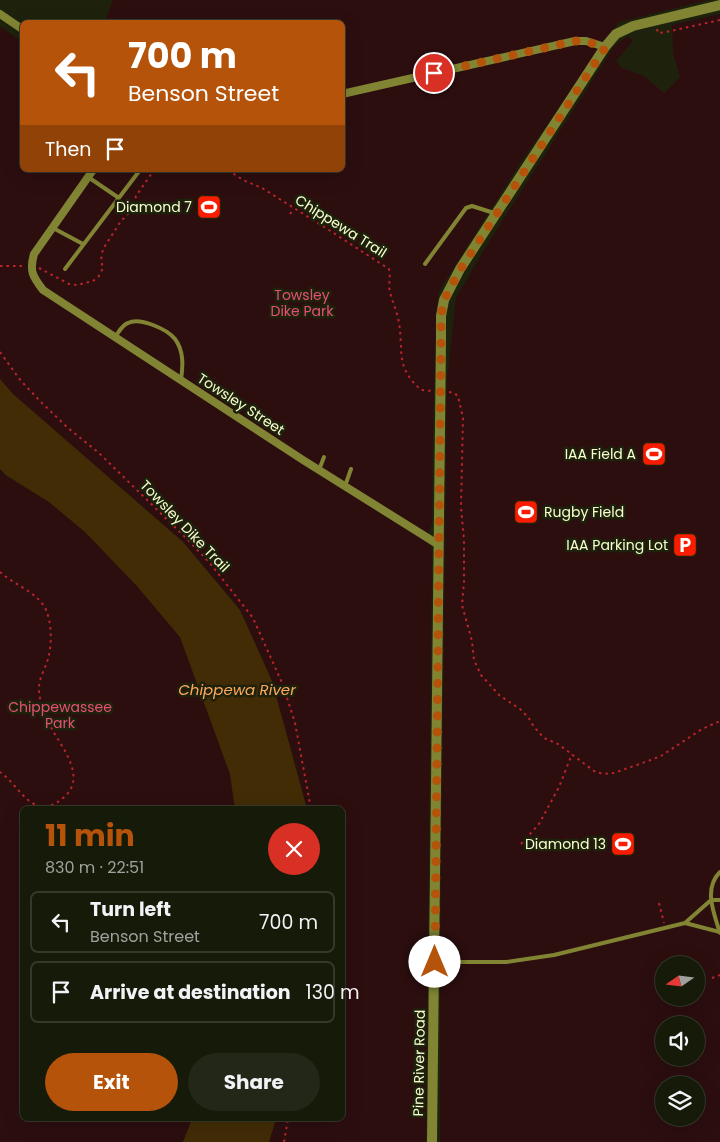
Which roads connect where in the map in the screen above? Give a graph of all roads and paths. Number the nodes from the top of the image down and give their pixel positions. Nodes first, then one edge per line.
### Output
1 (720, 5) edge
2 (0, 14) edge
3 (720, 20) edge
4 (656, 21) junction
5 (20, 28) edge
6 (605, 48) junction
7 (345, 93) edge
8 (138, 172) edge
9 (231, 172) edge
10 (90, 173) edge
11 (119, 198) junction
12 (294, 209) junction
13 (290, 214) dead end
14 (496, 214) junction
15 (54, 228) junction
16 (83, 244) junction
17 (425, 264) dead end
18 (64, 269) joint
19 (53, 275) dead end
20 (115, 337) junction
21 (0, 352) edge
22 (181, 380) junction
23 (441, 391) junction
24 (324, 457) dead end
25 (351, 469) dead end
26 (319, 470) junction
27 (345, 486) junction
28 (439, 545) junction
29 (0, 572) edge
30 (720, 721) edge
31 (572, 754) junction
32 (0, 772) edge
33 (40, 806) edge
34 (48, 806) edge
35 (310, 806) edge
36 (521, 844) dead end
37 (720, 872) edge
38 (711, 900) junction
39 (720, 900) edge
40 (659, 903) dead end
41 (685, 923) junction
42 (665, 928) junction
43 (720, 933) edge
44 (435, 962) junction
45 (720, 975) edge
46 (712, 978) dead end
47 (288, 1121) edge
48 (284, 1142) edge
49 (432, 1142) edge

1 - 4 street, Pine River Road
2 - 5 street
3 - 4 path
4 - 6 street, Pine River Road
6 - 7 street
6 - 14 street, Pine River Road
8 - 11 lane
9 - 12 path, Chippewa Trail
10 - 11 lane
10 - 15 street
11 - 16 lane
12 - 13 path
12 - 23 path, Chippewa Trail
14 - 17 lane
14 - 23 street, Pine River Road
15 - 16 lane
15 - 20 street, Towsley Street
16 - 18 lane
18 - 19 path
20 - 22 street, Towsley Street
20 - 22 lane
21 - 35 path, Towsley Dike Trail
22 - 26 street, Towsley Street
23 - 28 street, Pine River Road
23 - 31 path, Chippewa Trail
24 - 26 lane
25 - 27 lane
26 - 27 street, Towsley Street
27 - 28 street, Towsley Street
28 - 44 street, Pine River Road
29 - 34 path
30 - 31 path, Chippewa Trail
31 - 36 path
32 - 33 path
37 - 38 lane
38 - 39 lane
38 - 41 lane
38 - 43 lane
40 - 42 path
41 - 42 lane
41 - 43 lane
42 - 44 lane
44 - 49 street, Pine River Road
45 - 46 path
47 - 48 path

